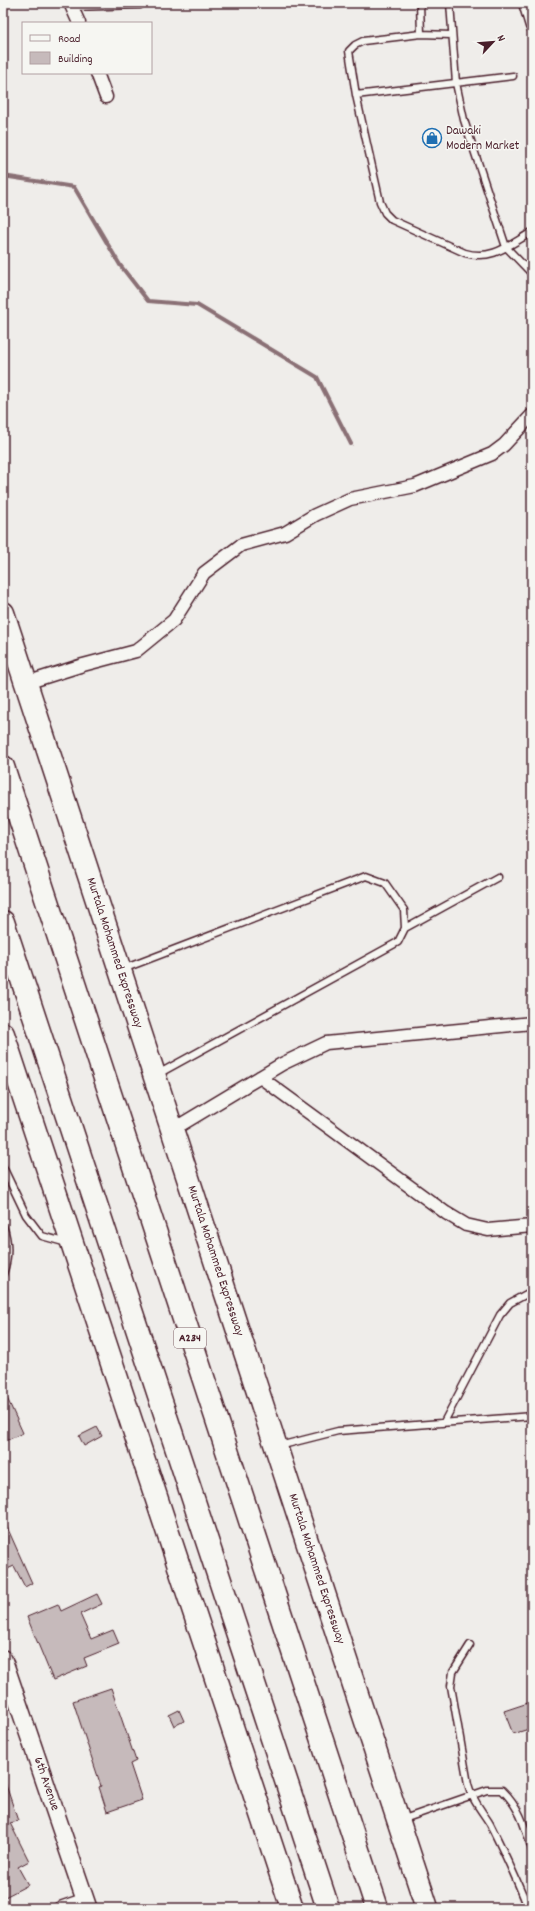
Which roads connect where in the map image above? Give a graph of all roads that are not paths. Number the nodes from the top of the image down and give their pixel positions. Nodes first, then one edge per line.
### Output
1 (140, 3) edge
2 (420, 3) edge
3 (450, 3) edge
4 (525, 3) edge
5 (71, 5) edge
6 (79, 22) edge
7 (532, 26) edge
8 (421, 34) junction
9 (451, 35) junction
10 (97, 74) edge
11 (513, 76) dead end
12 (456, 83) junction
13 (356, 95) junction
14 (106, 97) dead end
15 (532, 232) edge
16 (506, 247) junction
17 (532, 274) edge
18 (532, 415) edge
19 (3, 613) edge
20 (26, 683) junction
21 (3, 767) edge
22 (498, 877) dead end
23 (3, 922) edge
24 (405, 928) junction
25 (120, 970) junction
26 (532, 1023) edge
27 (3, 1034) edge
28 (154, 1076) junction
29 (260, 1078) junction
30 (172, 1130) junction
31 (3, 1167) edge
32 (3, 1226) edge
33 (532, 1226) edge
34 (72, 1244) junction
35 (3, 1274) edge
36 (532, 1292) edge
37 (532, 1416) edge
38 (444, 1422) junction
39 (276, 1447) junction
40 (470, 1645) dead end
41 (3, 1659) edge
42 (471, 1795) junction
43 (398, 1821) junction
44 (532, 1850) edge
45 (87, 1904) edge
46 (60, 1908) edge
47 (292, 1908) edge
48 (328, 1908) edge
49 (377, 1908) edge
50 (427, 1908) edge
51 (528, 1908) edge

1 - 5 lane
2 - 8 lane
3 - 9 lane
4 - 7 street
5 - 6 street
8 - 9 lane
8 - 13 lane
9 - 12 lane
10 - 14 street
11 - 12 lane
12 - 13 lane
12 - 16 lane
13 - 16 lane
15 - 16 lane
16 - 17 lane
18 - 20 street
19 - 20 highway, Murtala Mohammed Expressway
20 - 25 highway, Murtala Mohammed Expressway
21 - 49 highway, A234
22 - 24 lane
23 - 48 highway
24 - 25 lane
24 - 28 lane
25 - 28 highway, Murtala Mohammed Expressway
26 - 29 street
27 - 34 highway
28 - 30 highway, Murtala Mohammed Expressway
29 - 30 street
29 - 33 street
30 - 39 highway, Murtala Mohammed Expressway
31 - 34 lane
32 - 35 lane
34 - 47 highway
36 - 38 lane
37 - 38 lane
38 - 39 lane
39 - 43 highway, Murtala Mohammed Expressway
40 - 42 lane
41 - 45 street, 6th Avenue
42 - 43 lane
42 - 44 lane
42 - 51 lane
43 - 50 highway, Murtala Mohammed Expressway
45 - 46 street

